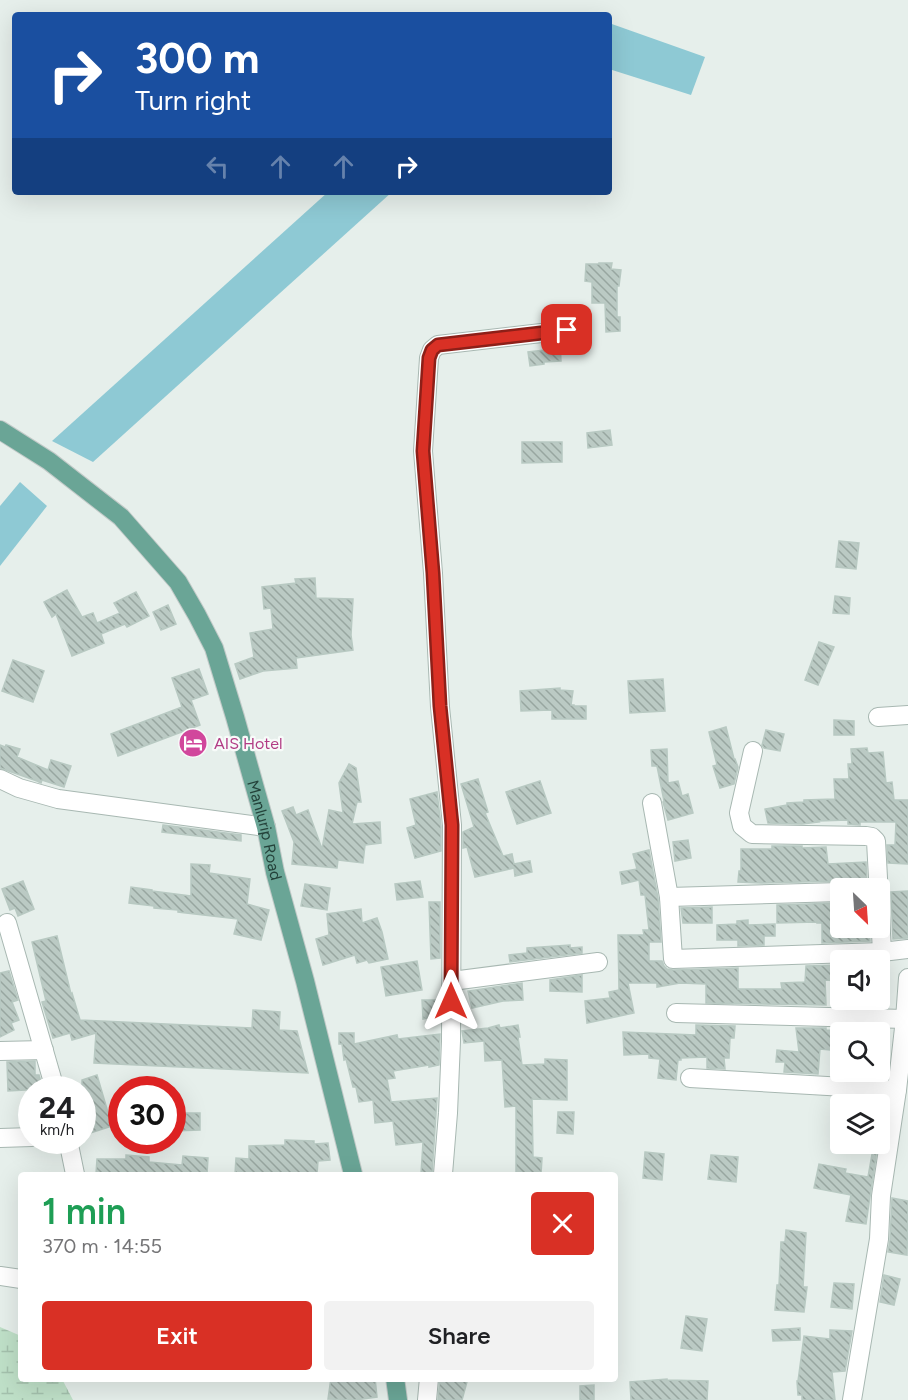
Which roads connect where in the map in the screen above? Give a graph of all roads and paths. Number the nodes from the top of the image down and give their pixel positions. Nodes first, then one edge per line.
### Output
1 (567, 330) dead end
2 (0, 430) edge
3 (908, 716) edge
4 (878, 717) dead end
5 (753, 751) dead end
6 (0, 779) edge
7 (652, 803) dead end
8 (266, 827) junction
9 (878, 878) edge
10 (830, 892) edge
11 (669, 897) junction
12 (7, 923) dead end
13 (908, 949) edge
14 (890, 951) edge
15 (830, 954) edge
16 (598, 962) dead end
17 (908, 978) edge
18 (452, 981) junction
19 (676, 1013) dead end
20 (906, 1019) junction
21 (44, 1050) junction
22 (0, 1052) edge
23 (51, 1076) edge
24 (690, 1078) dead end
25 (897, 1090) junction
26 (18, 1137) edge
27 (0, 1138) edge
28 (71, 1154) edge
29 (75, 1172) edge
30 (353, 1172) edge
31 (443, 1172) edge
32 (0, 1276) edge
33 (18, 1279) edge
34 (396, 1382) edge
35 (429, 1382) edge
36 (398, 1400) edge
37 (427, 1400) edge
38 (852, 1400) edge

1 - 18 street
2 - 8 main road, Manlurip Road
3 - 4 street
5 - 9 street
6 - 8 street
7 - 11 street
8 - 30 main road, Manlurip Road
10 - 11 street
11 - 15 street
12 - 21 street
13 - 14 street
16 - 18 street
17 - 20 street
18 - 31 street
19 - 20 street
20 - 25 street
21 - 22 street
21 - 23 street
24 - 25 street
25 - 38 street
26 - 27 street
28 - 29 street
32 - 33 street
34 - 36 main road
35 - 37 street

